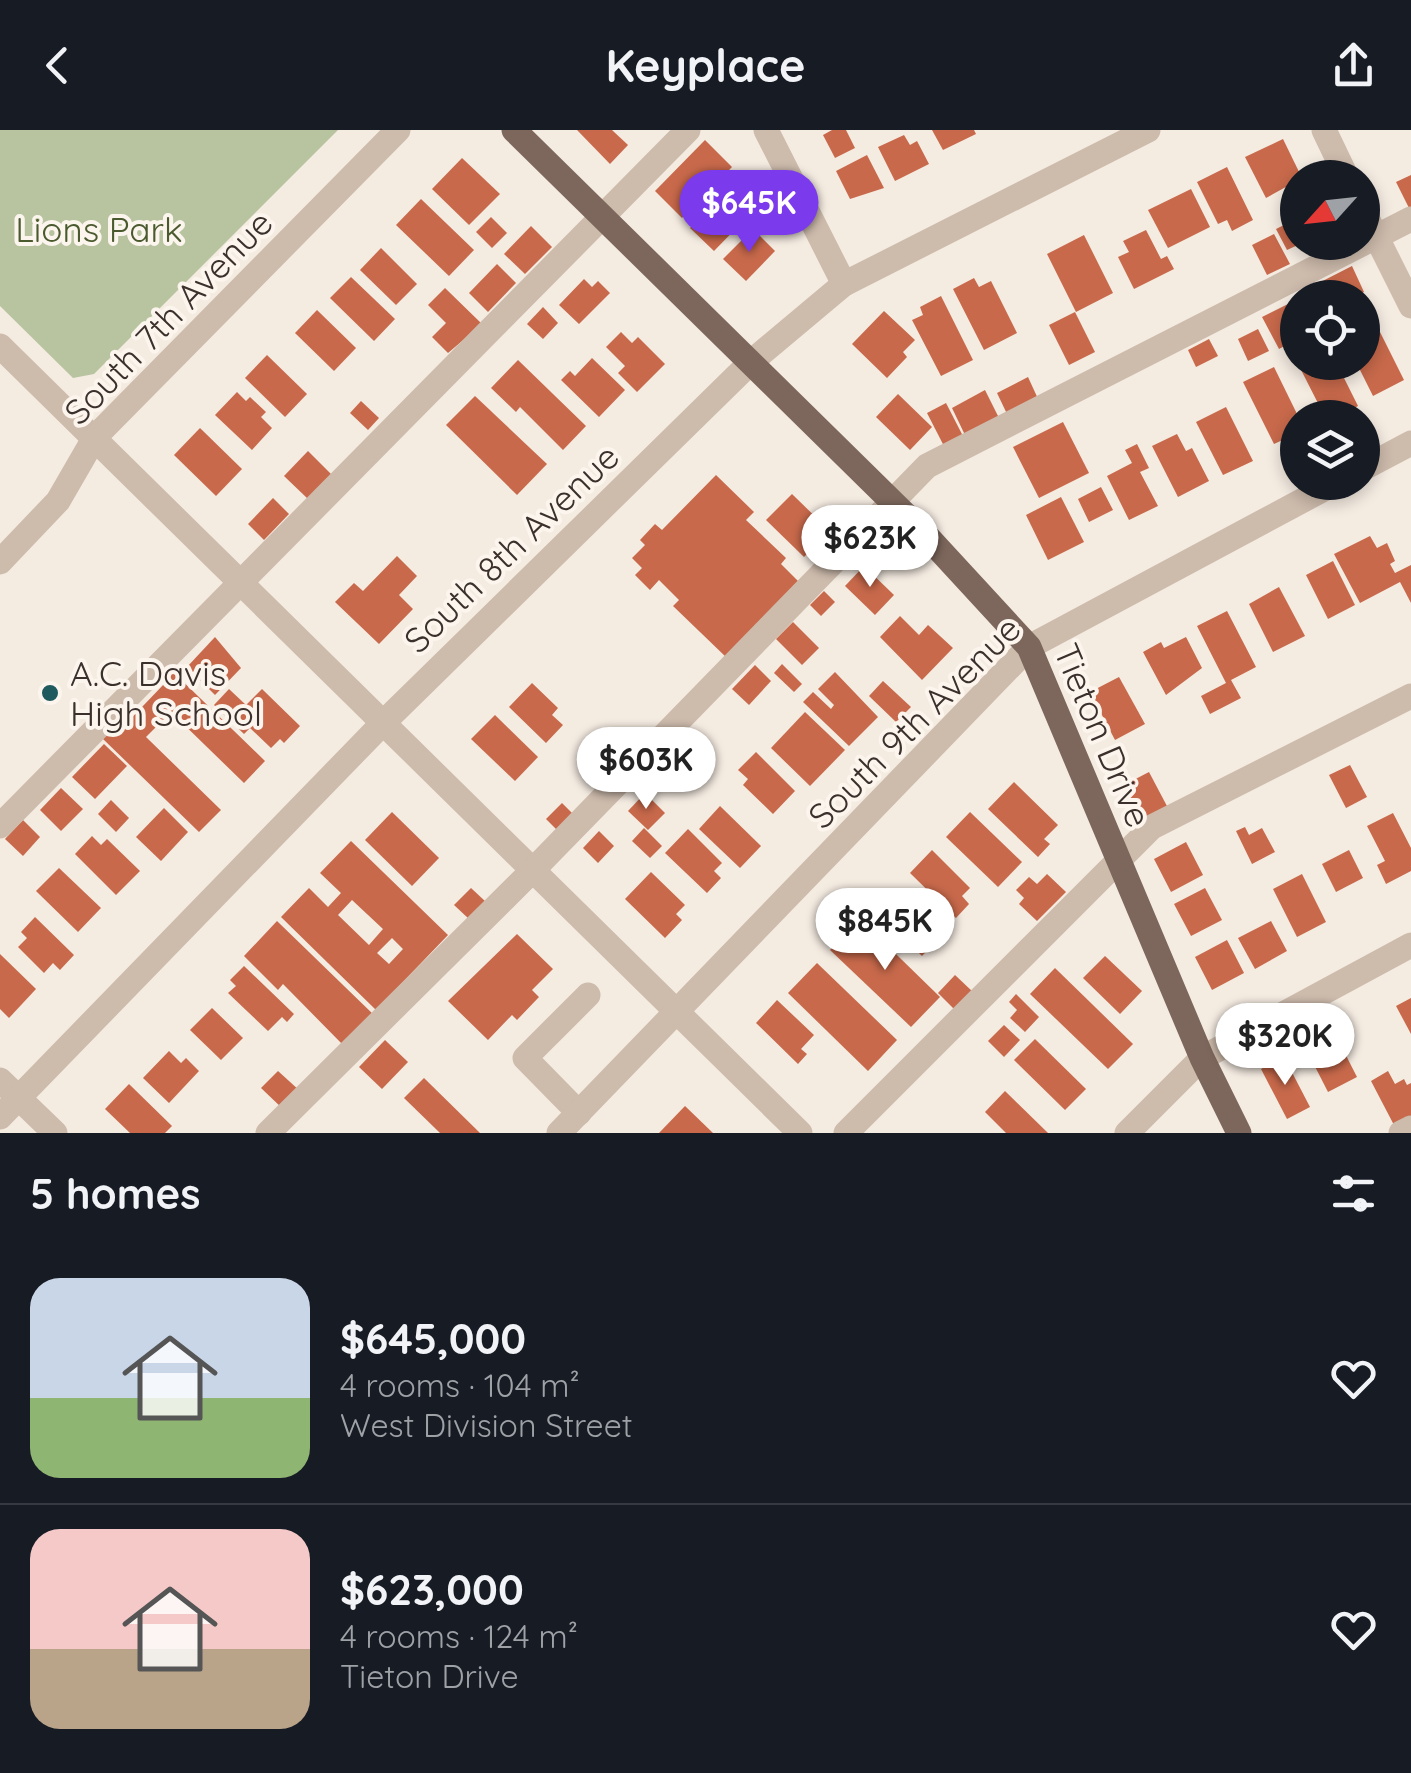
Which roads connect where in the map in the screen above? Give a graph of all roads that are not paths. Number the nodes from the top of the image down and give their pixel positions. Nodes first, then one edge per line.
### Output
1 (398, 130) edge
2 (514, 130) edge
3 (688, 130) edge
4 (766, 130) edge
5 (1148, 130) edge
6 (1324, 130) edge
7 (1338, 160) edge
8 (602, 216) junction
9 (1411, 219) edge
10 (1380, 234) edge
11 (1380, 244) edge
12 (1329, 260) edge
13 (844, 284) junction
14 (1411, 306) edge
15 (0, 346) edge
16 (751, 362) junction
17 (95, 438) junction
18 (1411, 443) edge
19 (1380, 459) edge
20 (890, 500) junction
21 (1302, 500) edge
22 (0, 562) edge
23 (240, 581) junction
24 (1028, 647) junction
25 (1411, 696) edge
26 (384, 723) junction
27 (0, 826) edge
28 (1118, 859) junction
29 (533, 870) junction
30 (1411, 946) edge
31 (588, 995) dead end
32 (678, 1013) junction
33 (1202, 1058) junction
34 (9, 1089) edge
35 (579, 1112) junction
36 (0, 1117) edge
37 (1411, 1128) edge
38 (54, 1133) edge
39 (268, 1133) edge
40 (559, 1133) edge
41 (800, 1133) edge
42 (846, 1133) edge
43 (1127, 1133) edge
44 (1239, 1133) edge
45 (1401, 1133) edge

1 - 17 street, South 7th Avenue
2 - 8 main road, Tieton Drive
3 - 8 street
4 - 13 street
5 - 13 street, South 8th Avenue
6 - 7 street
8 - 16 main road, Tieton Drive
8 - 23 street
9 - 10 street
11 - 14 street
12 - 20 street
13 - 16 street, South 8th Avenue
15 - 17 street
16 - 20 main road, Tieton Drive
16 - 26 street, South 8th Avenue
17 - 22 street, South 7th Avenue
17 - 23 street
18 - 19 street
20 - 24 main road, Tieton Drive
20 - 29 street
21 - 24 street, South 9th Avenue
23 - 26 street
23 - 27 street
24 - 28 main road, Tieton Drive
24 - 32 street, South 9th Avenue
25 - 28 street
26 - 29 street
26 - 34 street, South 8th Avenue
28 - 33 main road, Tieton Drive
28 - 42 street
29 - 32 street
29 - 39 street
30 - 33 street
31 - 35 street
32 - 35 street, South 9th Avenue
32 - 41 street
33 - 43 street
33 - 44 main road, Tieton Drive
34 - 36 street, South 8th Avenue
34 - 38 street
35 - 40 street, South 9th Avenue
37 - 45 street

